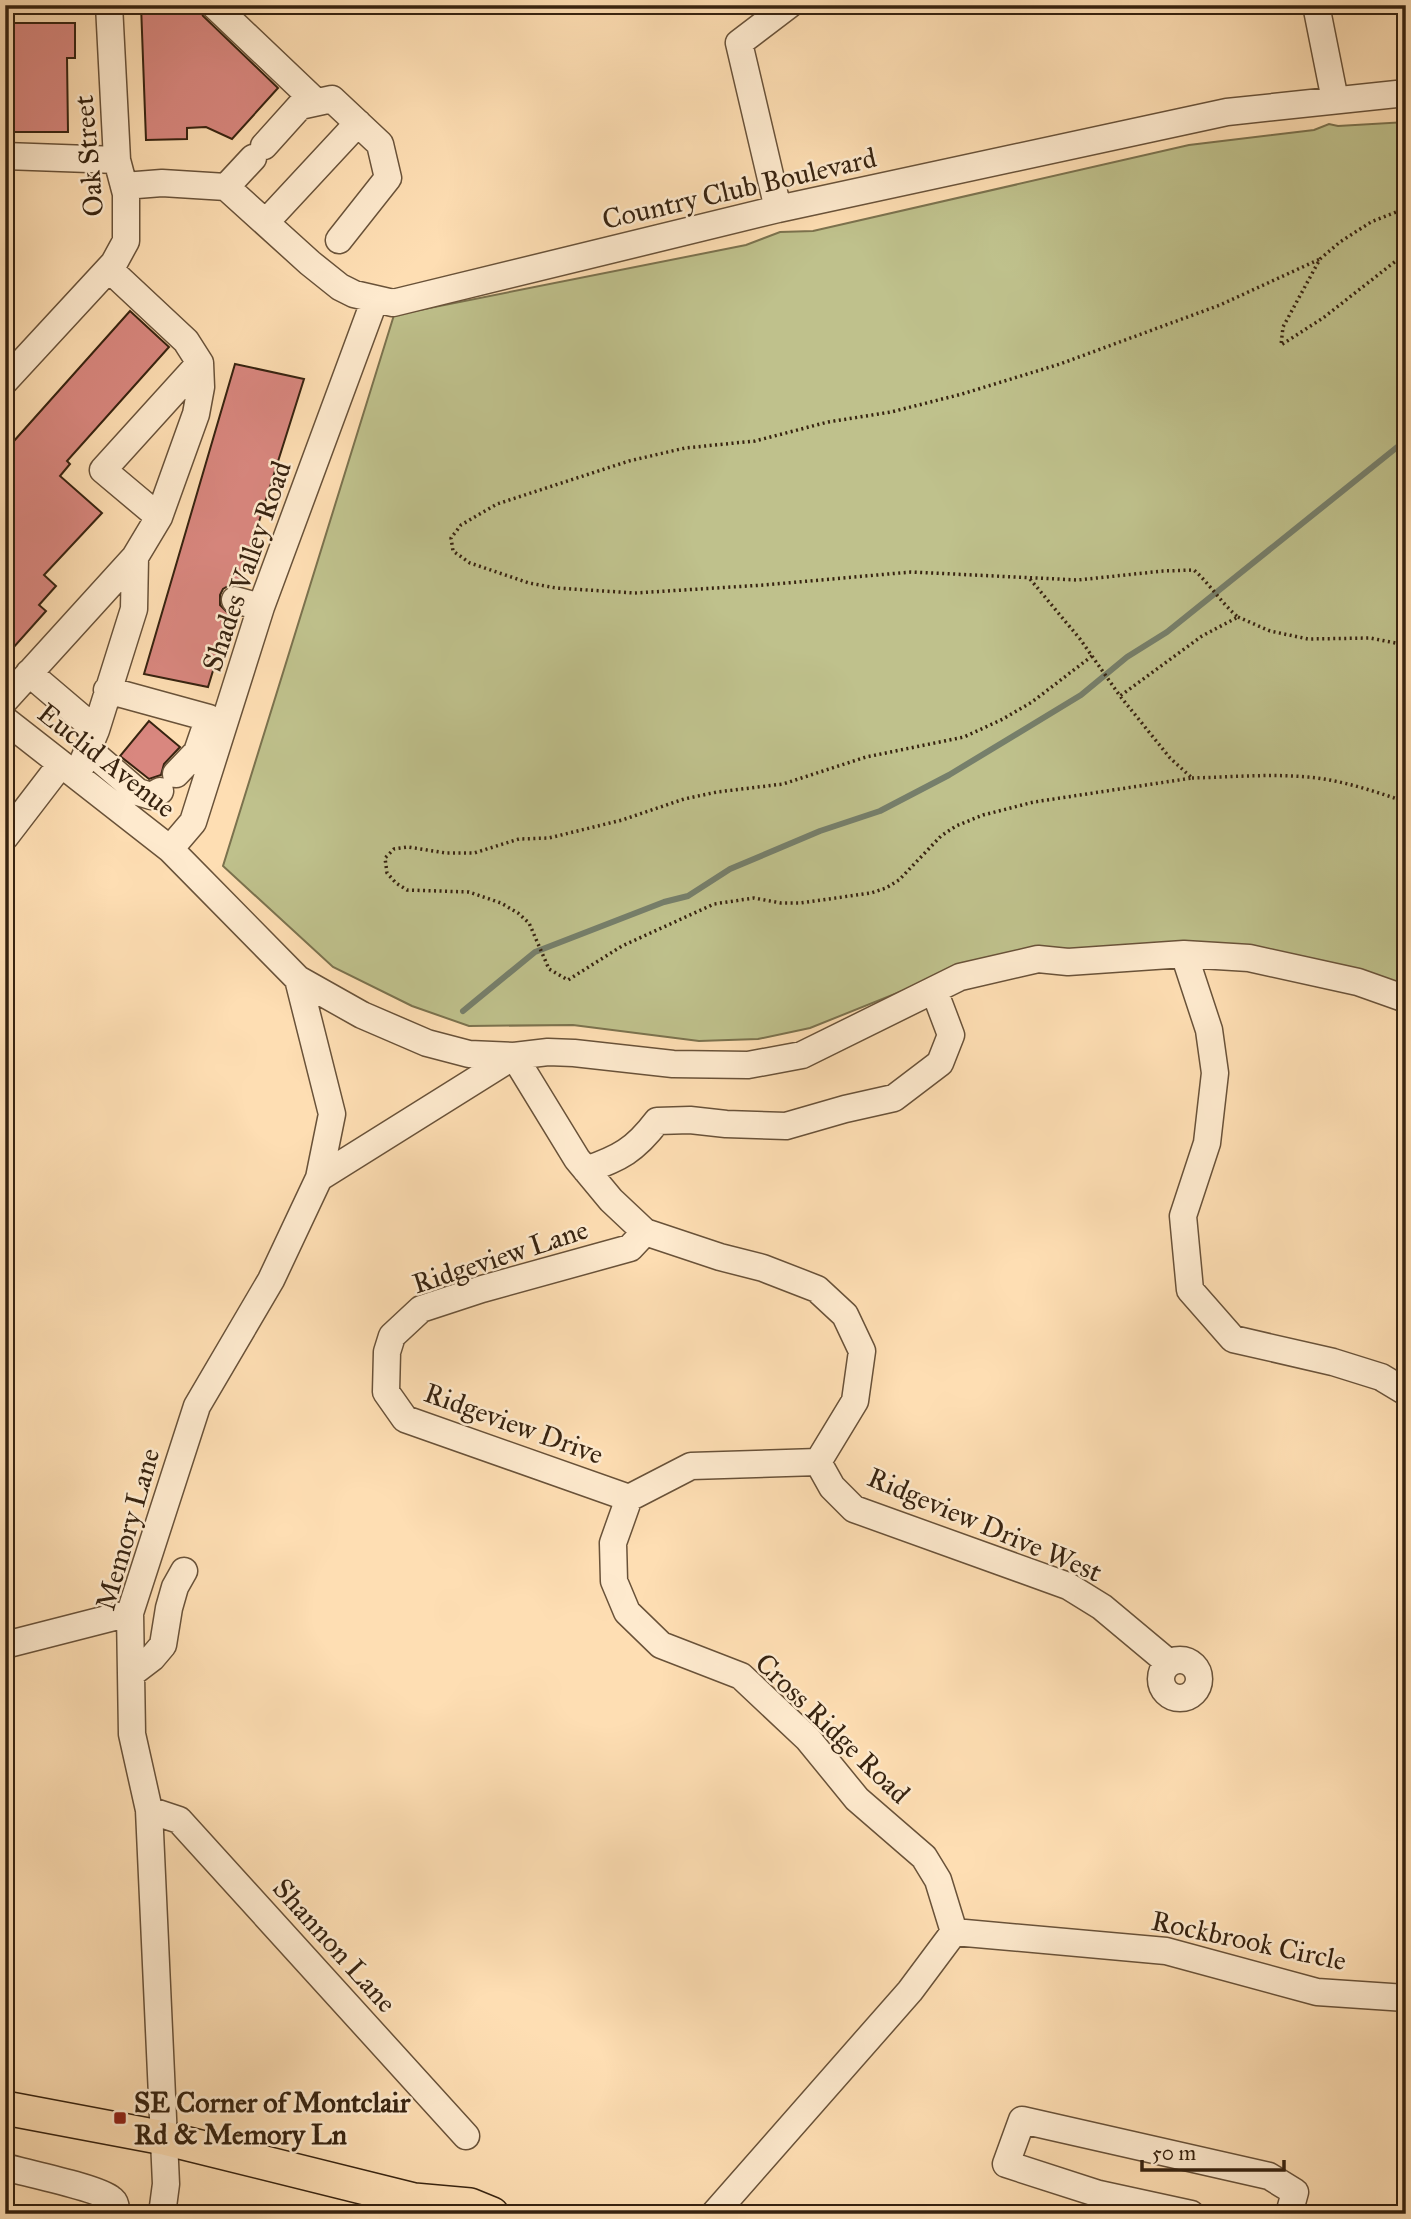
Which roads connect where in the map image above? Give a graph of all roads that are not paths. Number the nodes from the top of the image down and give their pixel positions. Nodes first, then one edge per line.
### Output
1 (109, 5) edge
2 (214, 5) edge
3 (789, 5) edge
4 (1316, 5) edge
5 (1406, 93) edge
6 (1335, 100) junction
7 (316, 102) junction
8 (358, 124) junction
9 (5, 156) edge
10 (117, 160) junction
11 (124, 186) junction
12 (226, 187) junction
13 (778, 209) junction
14 (266, 222) junction
15 (339, 240) dead end
16 (109, 269) junction
17 (375, 299) junction
18 (200, 363) junction
19 (5, 381) edge
20 (159, 517) junction
21 (135, 558) junction
22 (247, 603) junction
23 (29, 673) junction
24 (107, 690) junction
25 (5, 700) edge
26 (209, 718) junction
27 (5, 720) edge
28 (92, 740) junction
29 (69, 770) junction
30 (5, 836) edge
31 (170, 849) junction
32 (1184, 954) junction
33 (298, 979) junction
34 (934, 990) junction
35 (1406, 999) edge
36 (514, 1056) junction
37 (586, 1170) junction
38 (319, 1178) junction
39 (645, 1232) junction
40 (387, 1352) joint
41 (1406, 1392) edge
42 (818, 1462) junction
43 (629, 1498) junction
44 (184, 1571) dead end
45 (130, 1613) junction
46 (5, 1645) edge
47 (1169, 1663) dead end
48 (131, 1674) junction
49 (149, 1810) junction
50 (954, 1932) junction
51 (1406, 1998) edge
52 (5, 2108) edge
53 (466, 2136) dead end
54 (164, 2138) junction
55 (5, 2167) edge
56 (1096, 2204) edge
57 (116, 2214) edge
58 (162, 2214) edge
59 (492, 2214) edge
60 (714, 2214) edge
61 (1191, 2214) edge
62 (1289, 2214) edge

1 - 10 street, Oak Street
2 - 7 street
3 - 13 street
4 - 6 street
5 - 6 street, Country Club Boulevard
6 - 13 street, Country Club Boulevard
7 - 8 street
7 - 12 street
8 - 14 street
8 - 15 street
9 - 10 street
10 - 11 street, Oak Street
11 - 12 street
11 - 16 street, Oak Street
12 - 14 street, Country Club Boulevard
13 - 17 street, Country Club Boulevard
14 - 17 street, Country Club Boulevard
16 - 18 street
16 - 19 street, Oak Street
17 - 22 street, Shades Valley Road
18 - 20 street
18 - 20 street
20 - 21 street
21 - 23 street
21 - 24 street
22 - 26 street
22 - 31 street, Shades Valley Road
23 - 25 street
23 - 28 street
24 - 26 street
24 - 28 street
26 - 28 street
27 - 29 street, Euclid Avenue
28 - 29 street
29 - 30 street
29 - 31 street, Euclid Avenue
31 - 33 street, Euclid Avenue
32 - 34 street
32 - 35 street
32 - 41 street
33 - 36 street
33 - 38 street, Memory Lane
34 - 36 street
34 - 37 street
36 - 37 street
36 - 38 street
37 - 39 street
38 - 45 street, Memory Lane
39 - 40 street, Ridgeview Lane
39 - 42 street
40 - 43 street, Ridgeview Drive
42 - 43 street
42 - 47 street, Ridgeview Drive West
43 - 50 street, Cross Ridge Road
44 - 48 street
45 - 46 street
45 - 48 street, Memory Lane
48 - 49 street, Memory Lane
49 - 53 street, Shannon Lane
49 - 54 street, Memory Lane
50 - 51 street, Rockbrook Circle
50 - 60 street
52 - 54 main road
54 - 58 street, Memory Lane
54 - 59 main road
55 - 57 street
56 - 61 street
56 - 62 street

